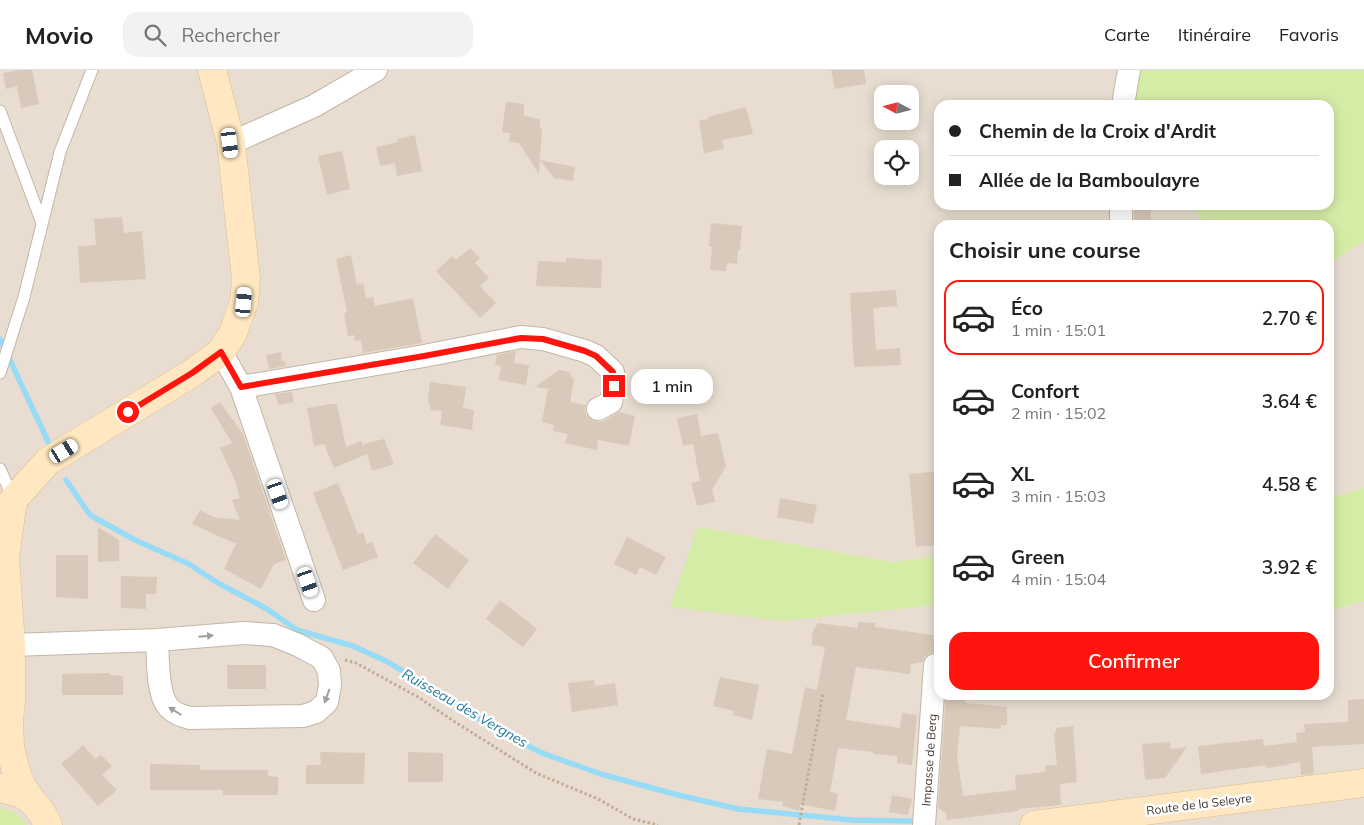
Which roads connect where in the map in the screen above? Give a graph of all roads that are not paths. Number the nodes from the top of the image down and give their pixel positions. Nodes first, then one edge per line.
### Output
1 (92, 70) edge
2 (212, 70) edge
3 (376, 70) edge
4 (1128, 70) edge
5 (1124, 100) edge
6 (0, 111) edge
7 (230, 143) junction
8 (42, 224) junction
9 (221, 352) junction
10 (0, 373) edge
11 (241, 387) junction
12 (598, 409) dead end
13 (0, 469) edge
14 (13, 500) junction
15 (314, 600) dead end
16 (157, 640) junction
17 (10, 645) junction
18 (934, 680) edge
19 (9, 718) junction
20 (0, 749) edge
21 (1364, 783) edge
22 (0, 788) edge
23 (45, 818) edge
24 (924, 825) edge
25 (1034, 825) edge

1 - 8 lane
2 - 7 street
3 - 7 street
4 - 5 street
6 - 8 lane
7 - 9 street
8 - 10 lane
9 - 11 street
9 - 14 street
11 - 12 street
11 - 15 street
13 - 14 lane
14 - 17 street
16 -> 16 street
16 - 17 street
17 - 19 street
18 - 24 street, Impasse de Berg
19 - 20 street
19 - 23 street
21 - 25 street, Route de la Seleyre
22 - 23 street

